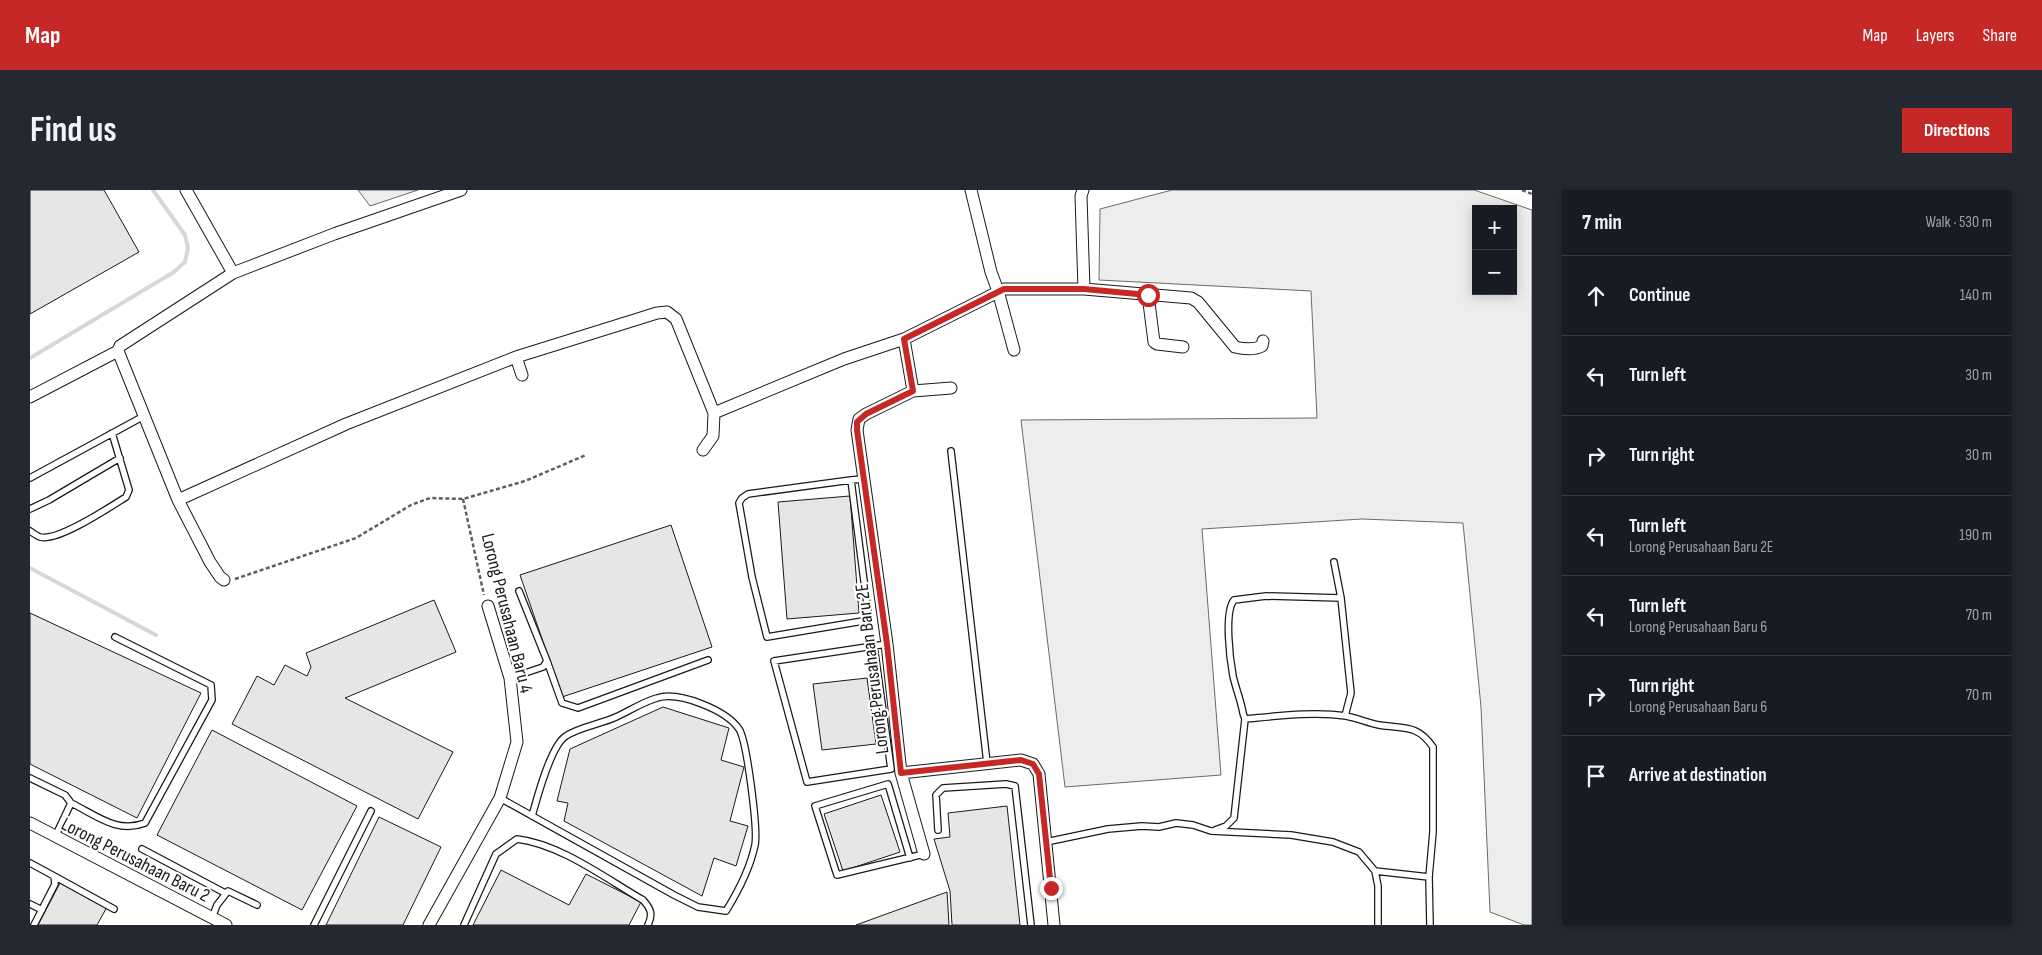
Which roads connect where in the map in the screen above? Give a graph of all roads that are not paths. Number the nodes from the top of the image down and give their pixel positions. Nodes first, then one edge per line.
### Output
1 (186, 190) edge
2 (461, 190) edge
3 (971, 190) edge
4 (1083, 190) edge
5 (233, 273) junction
6 (1084, 289) junction
7 (998, 291) junction
8 (1148, 295) junction
9 (904, 339) junction
10 (1262, 341) dead end
11 (1183, 346) dead end
12 (1014, 350) dead end
13 (118, 351) junction
14 (516, 357) junction
15 (522, 375) dead end
16 (951, 388) dead end
17 (913, 391) junction
18 (30, 397) edge
19 (714, 413) junction
20 (144, 416) junction
21 (112, 433) junction
22 (703, 450) dead end
23 (950, 451) dead end
24 (120, 458) junction
25 (30, 478) edge
26 (863, 479) junction
27 (851, 480) junction
28 (178, 500) junction
29 (30, 509) edge
30 (30, 531) edge
31 (1334, 562) dead end
32 (224, 580) road end
33 (519, 591) dead end
34 (1341, 598) junction
35 (488, 606) road end
36 (115, 637) dead end
37 (887, 644) junction
38 (874, 646) junction
39 (708, 660) dead end
40 (546, 661) junction
41 (510, 678) junction
42 (1344, 716) junction
43 (1246, 719) junction
44 (987, 763) junction
45 (901, 773) junction
46 (30, 778) edge
47 (500, 798) junction
48 (71, 803) junction
49 (372, 811) dead end
50 (532, 816) junction
51 (30, 823) edge
52 (938, 830) dead end
53 (1211, 831) junction
54 (55, 837) junction
55 (1046, 842) junction
56 (142, 850) dead end
57 (924, 854) joint
58 (910, 858) junction
59 (30, 863) edge
60 (1375, 871) junction
61 (54, 876) junction
62 (1429, 877) junction
63 (225, 894) junction
64 (30, 904) edge
65 (257, 905) dead end
66 (114, 909) dead end
67 (42, 910) junction
68 (212, 918) junction
69 (34, 925) edge
70 (226, 925) edge
71 (314, 925) edge
72 (429, 925) edge
73 (464, 925) edge
74 (648, 925) edge
75 (1031, 925) edge
76 (1054, 925) edge
77 (1378, 925) edge
78 (1430, 925) edge

1 - 5 street
2 - 5 street
3 - 7 street
4 - 6 street
5 - 13 street
6 - 7 street
6 - 8 street
7 - 9 street
7 - 12 street
8 - 10 street
8 - 11 street
9 - 17 street
9 - 19 street
13 - 18 street
13 - 20 street
14 - 15 street
14 - 19 street
14 - 28 street
16 - 17 street
17 - 26 street, Lorong Perusahaan Baru 2E
19 - 22 street
20 - 21 lane
20 - 28 street
21 - 24 lane
21 - 25 lane
23 - 44 lane
24 - 29 lane
24 - 30 lane
26 - 27 lane
26 - 37 street, Lorong Perusahaan Baru 2E
27 - 27 lane
28 - 32 street
31 - 34 lane
33 - 40 lane
34 - 42 lane
34 - 43 lane
35 - 41 street, Lorong Perusahaan Baru 4
36 - 48 lane
37 - 38 lane
37 - 45 street, Lorong Perusahaan Baru 2E
38 - 38 lane
39 - 40 lane
40 - 41 lane
41 - 47 street, Lorong Perusahaan Baru 4
42 - 43 lane
42 - 62 lane
43 - 53 lane
44 - 45 street
44 - 55 street
45 - 57 street, Lorong Perusahaan Baru 2E
46 - 48 lane
47 - 50 lane
47 - 72 street, Lorong Perusahaan Baru 4
48 - 54 lane
49 - 71 lane
50 - 50 lane
51 - 54 street, Lorong Perusahaan Baru 2
52 - 75 lane
53 - 55 lane
53 - 60 lane
54 - 68 street, Lorong Perusahaan Baru 2
55 - 76 street
56 - 63 lane
57 - 58 lane
58 - 58 lane
59 - 61 lane
60 - 62 lane
60 - 77 lane
61 - 66 lane
61 - 67 lane
62 - 78 lane
63 - 65 lane
63 - 68 lane
64 - 67 lane
67 - 69 lane
68 - 70 street, Lorong Perusahaan Baru 2
73 - 74 lane

